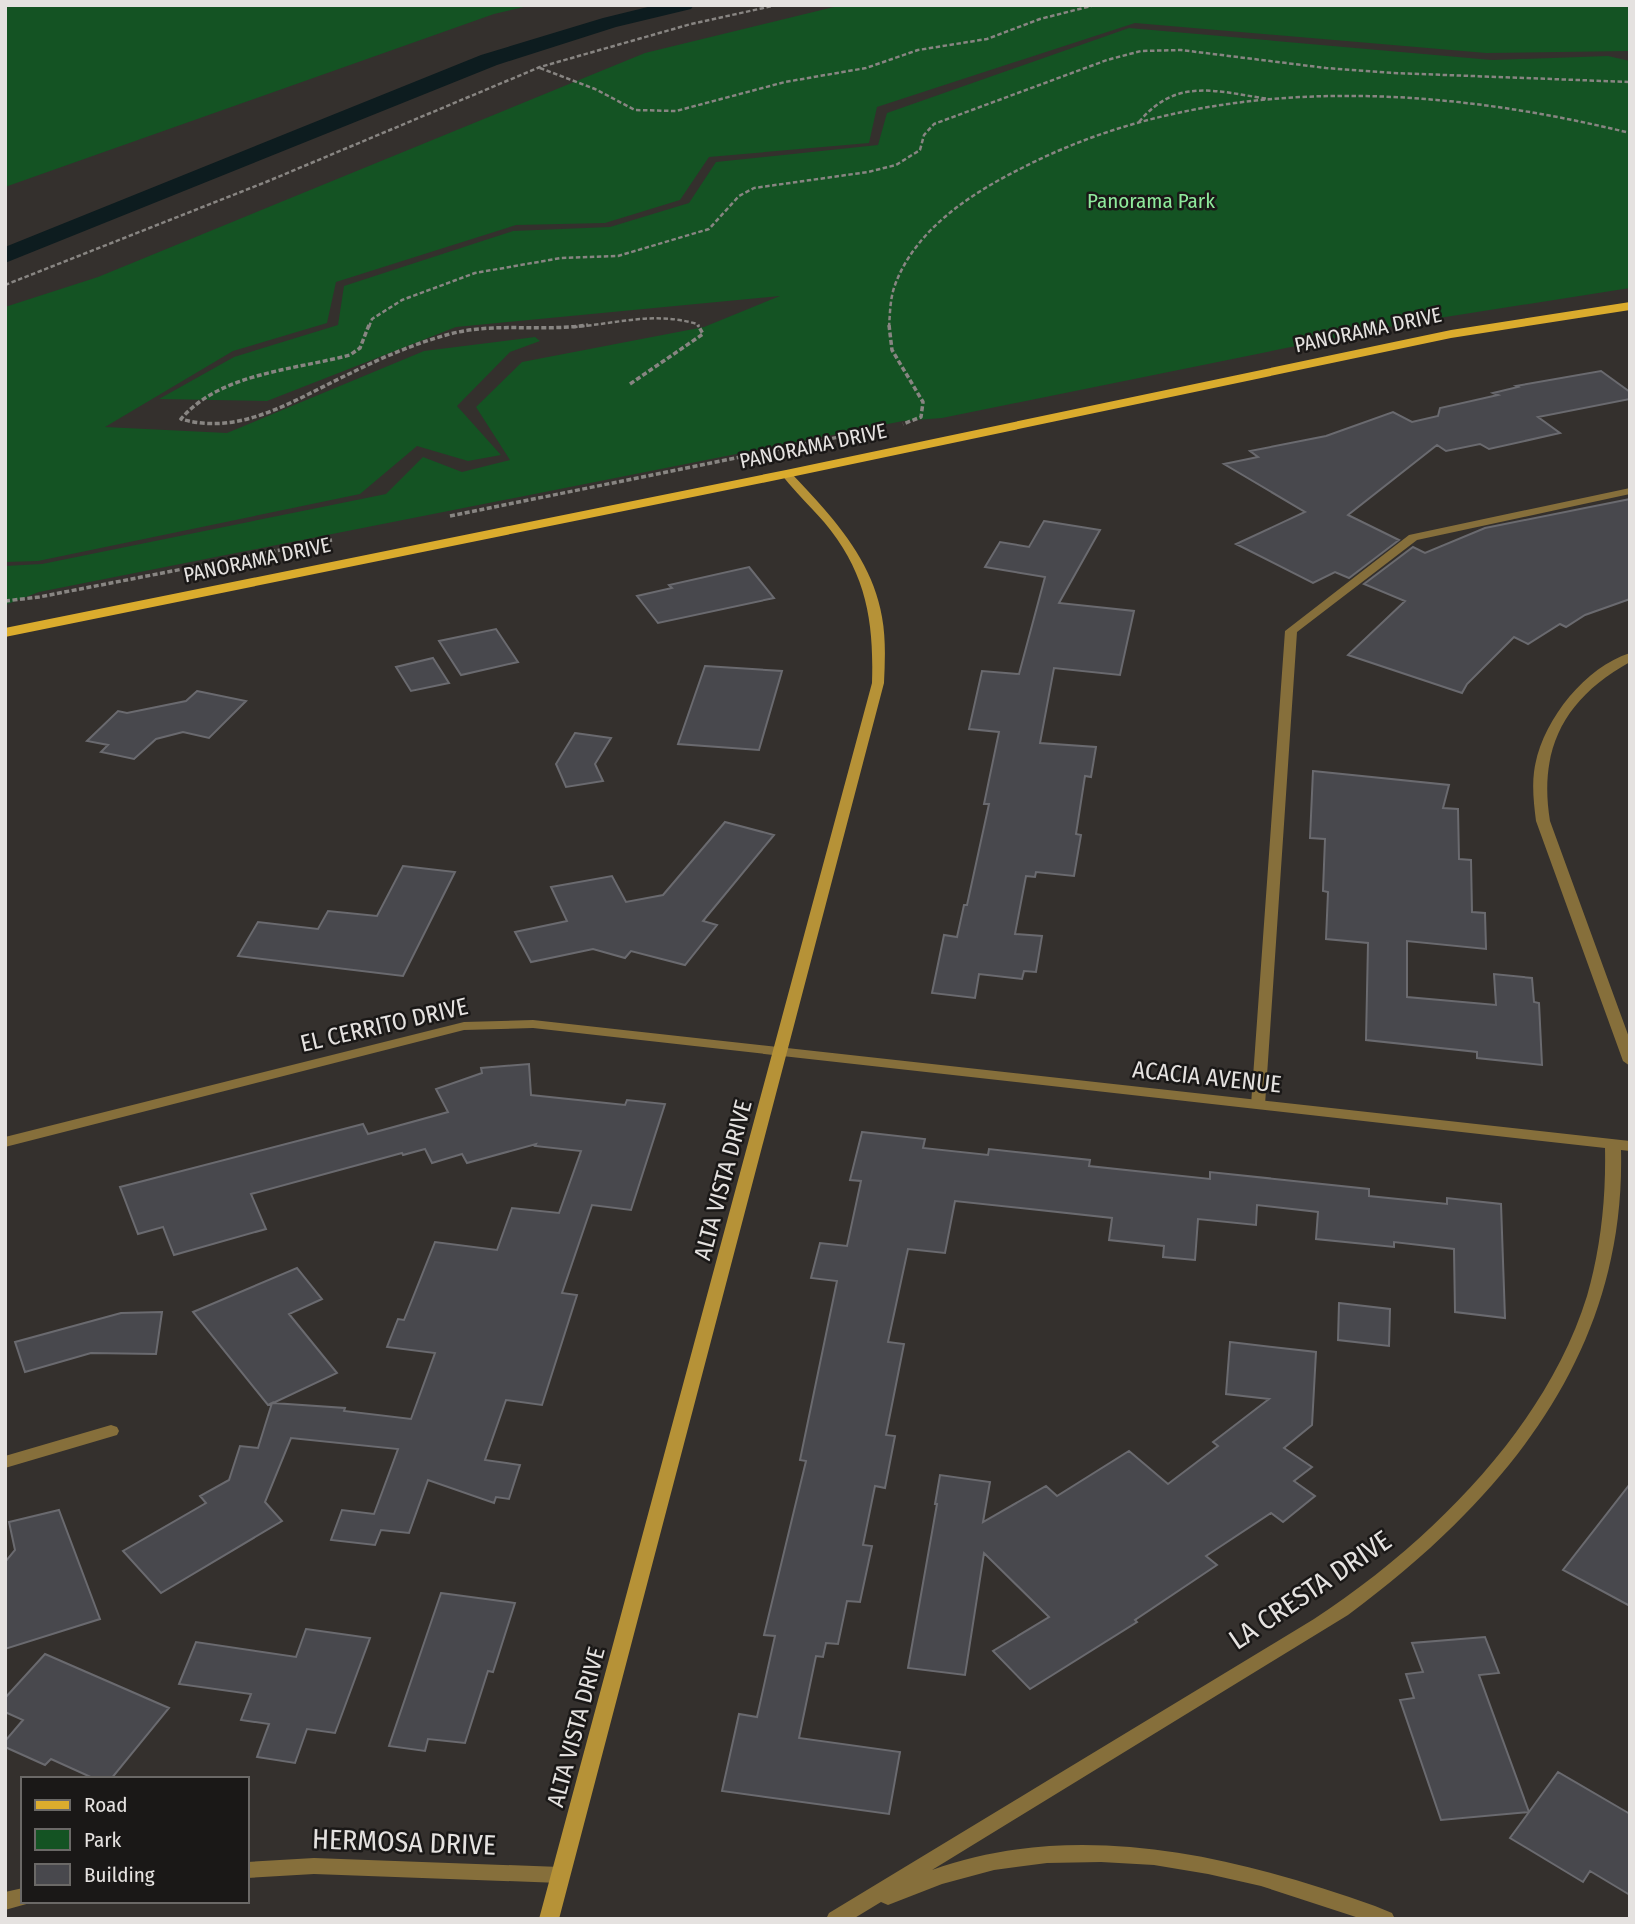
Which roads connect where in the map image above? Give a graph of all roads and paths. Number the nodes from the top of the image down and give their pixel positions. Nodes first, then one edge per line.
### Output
1 (776, 5) edge
2 (1095, 5) edge
3 (540, 67) junction
4 (1630, 82) edge
5 (1281, 101) junction
6 (1138, 122) junction
7 (1630, 133) edge
8 (5, 285) edge
9 (1630, 306) edge
10 (630, 384) dead end
11 (890, 427) dead end
12 (849, 435) dead end
13 (786, 474) junction
14 (1630, 491) edge
15 (447, 517) dead end
16 (339, 539) dead end
17 (5, 601) edge
18 (5, 633) edge
19 (1630, 657) edge
20 (780, 1053) junction
21 (1630, 1061) edge
22 (1258, 1105) junction
23 (5, 1142) edge
24 (1621, 1145) edge
25 (111, 1431) dead end
26 (5, 1462) edge
27 (248, 1870) edge
28 (560, 1875) junction
29 (549, 1919) edge
30 (838, 1919) edge
31 (1385, 1919) edge

1 - 3 path
2 - 3 path
3 - 8 path
4 - 10 path
5 - 6 path
5 - 6 path
5 - 7 path
6 - 11 path
9 - 13 main road, PANORAMA DRIVE
12 - 15 path
13 - 18 main road, PANORAMA DRIVE
13 - 20 street, ALTA VISTA DRIVE
14 - 22 street
16 - 17 path
19 - 21 street
20 - 22 street, ACACIA AVENUE
20 - 23 street, EL CERRITO DRIVE
20 - 28 street, ALTA VISTA DRIVE
22 - 24 street, ACACIA AVENUE
24 - 30 street, LA CRESTA DRIVE
25 - 26 street
27 - 28 street, HERMOSA DRIVE
28 - 29 street, ALTA VISTA DRIVE
30 - 31 street

